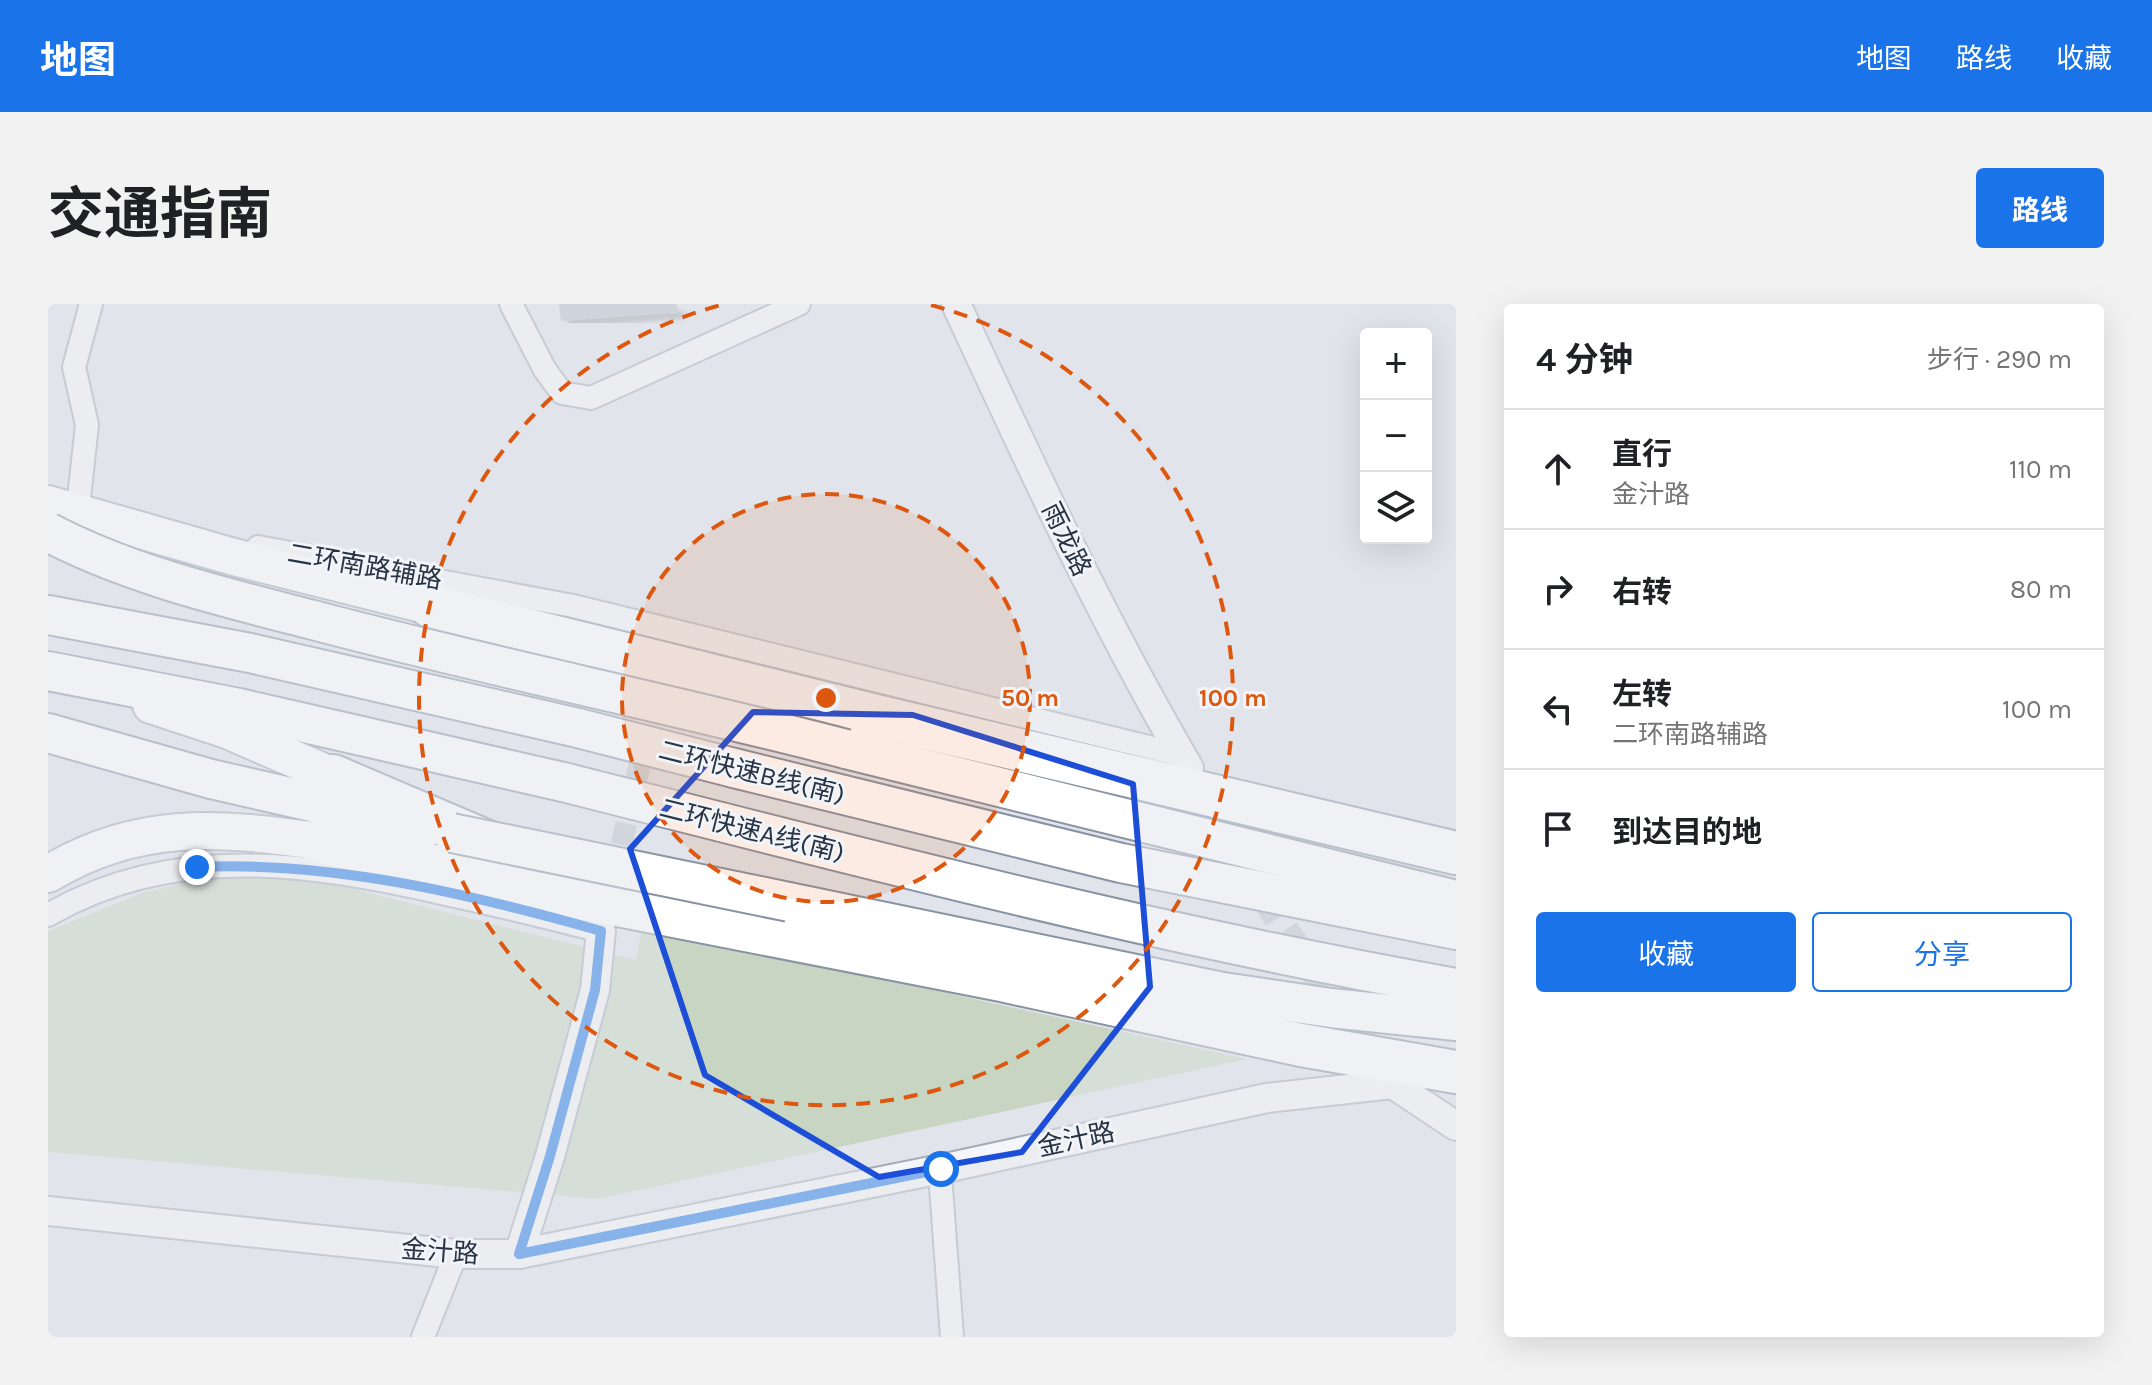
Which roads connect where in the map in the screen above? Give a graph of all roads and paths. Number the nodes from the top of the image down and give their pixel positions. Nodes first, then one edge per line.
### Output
1 (91, 304) edge
2 (511, 304) edge
3 (799, 304) edge
4 (956, 304) edge
5 (58, 503) edge
6 (48, 532) edge
7 (48, 551) edge
8 (430, 606) junction
9 (48, 615) edge
10 (48, 671) edge
11 (48, 682) edge
12 (48, 733) edge
13 (1185, 762) joint
14 (333, 776) joint
15 (317, 841) joint
16 (1456, 853) edge
17 (48, 874) edge
18 (1456, 900) edge
19 (48, 915) edge
20 (786, 920) junction
21 (602, 926) joint
22 (1456, 930) edge
23 (1456, 988) edge
24 (1456, 1021) edge
25 (1456, 1072) edge
26 (1456, 1126) edge
27 (941, 1187) dead end
28 (48, 1211) edge
29 (456, 1254) junction
30 (519, 1254) junction
31 (423, 1337) edge
32 (952, 1337) edge

1 - 5 street
2 - 3 street
4 - 13 street, 雨龙路
5 - 8 main road
5 - 13 street, 二环南路辅路
6 - 18 highway, bridge
7 - 8 main road
8 - 16 highway
9 - 22 highway, 二环快速B线(南), bridge
10 - 23 highway, 二环快速A线(南), bridge
11 - 14 main road
12 - 20 highway, bridge
14 - 20 highway
15 - 17 main road
15 - 20 highway
19 - 21 street
20 - 24 highway
20 - 25 highway
21 - 30 street
26 - 30 street, 金汁路
27 - 32 street
28 - 29 street, 金汁路
29 - 30 street, 金汁路
29 - 31 street

